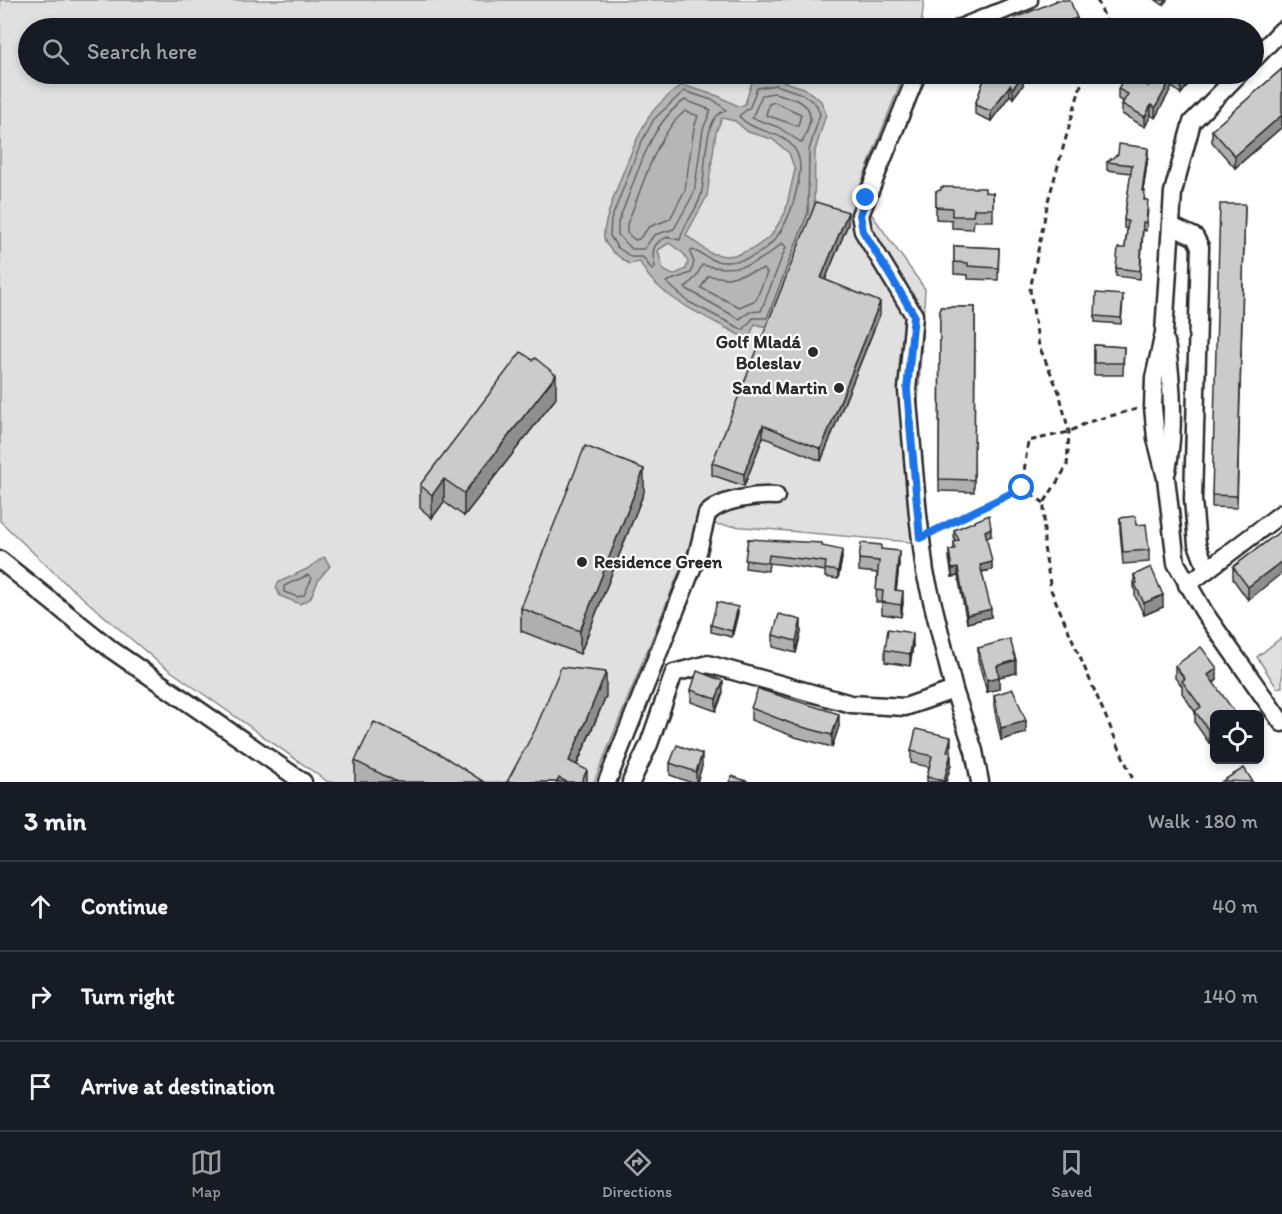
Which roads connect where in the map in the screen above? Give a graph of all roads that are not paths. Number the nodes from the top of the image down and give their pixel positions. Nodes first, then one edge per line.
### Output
1 (1029, 0) edge
2 (985, 18) edge
3 (1282, 30) edge
4 (1264, 49) edge
5 (913, 84) edge
6 (1229, 84) edge
7 (1172, 226) junction
8 (1164, 333) junction
9 (1166, 478) junction
10 (776, 496) dead end
11 (1282, 513) edge
12 (0, 560) edge
13 (1207, 570) junction
14 (1187, 585) junction
15 (954, 690) junction
16 (1282, 723) edge
17 (303, 782) edge
18 (608, 782) edge
19 (631, 782) edge
20 (980, 782) edge

1 - 2 street
3 - 4 street
5 - 15 street
6 - 7 street
7 - 8 street
7 - 13 street
8 - 9 street
8 - 9 street
9 - 14 street
10 - 18 street
11 - 13 street
12 - 17 street
13 - 14 street
14 - 16 street
15 - 19 street
15 - 20 street

